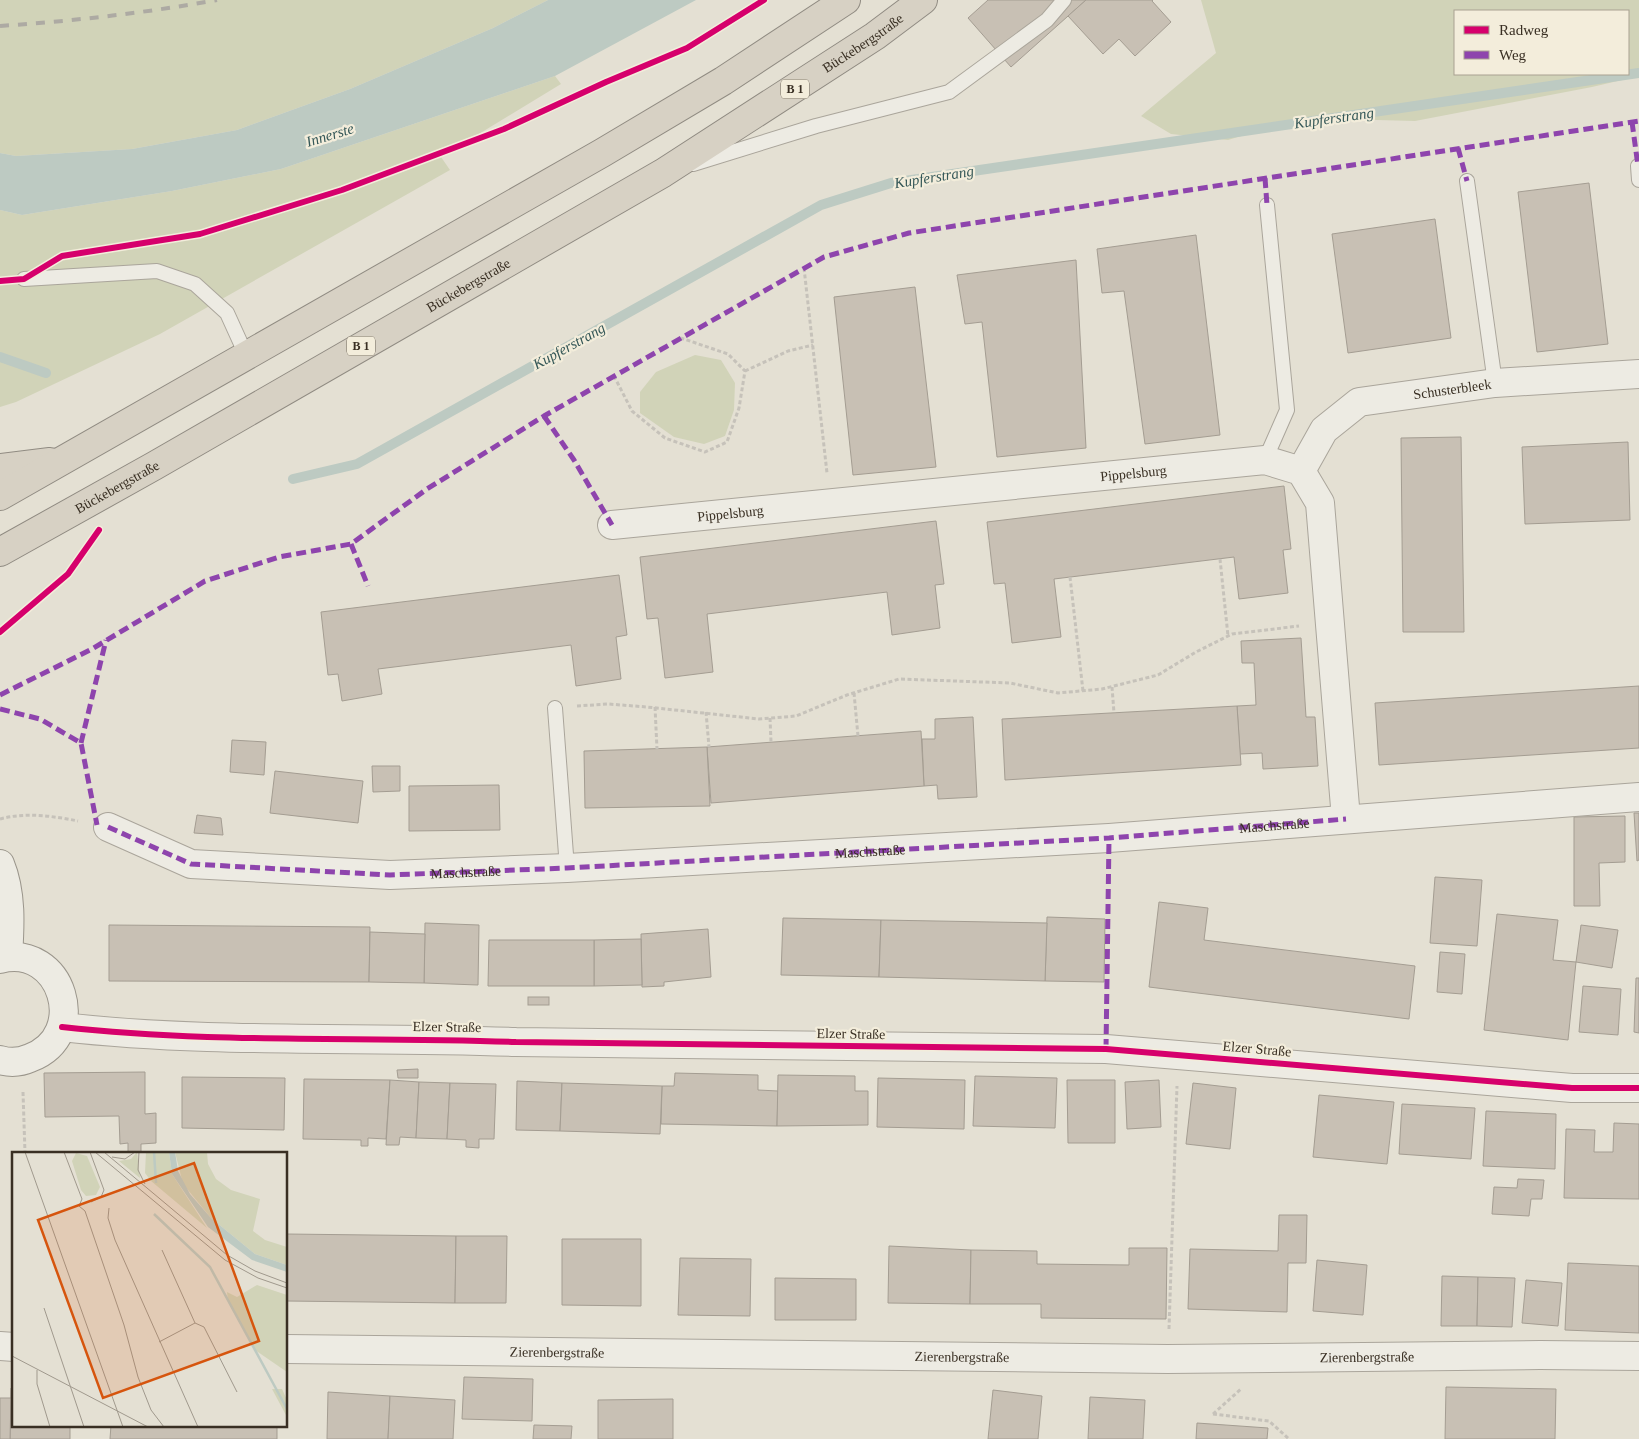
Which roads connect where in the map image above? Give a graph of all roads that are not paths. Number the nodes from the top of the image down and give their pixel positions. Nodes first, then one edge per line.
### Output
1 (846, 0) edge
2 (923, 0) edge
3 (1064, 0) edge
4 (1638, 166) edge
5 (663, 173) junction
6 (1639, 180) edge
7 (1467, 181) dead end
8 (1266, 206) dead end
9 (24, 279) dead end
10 (247, 357) junction
11 (1639, 374) edge
12 (1495, 383) junction
13 (64, 460) junction
14 (1265, 460) junction
15 (0, 468) edge
16 (1301, 471) junction
17 (0, 496) edge
18 (612, 525) dead end
19 (0, 552) edge
20 (555, 708) road end
21 (1639, 796) edge
22 (1346, 819) junction
23 (108, 827) road end
24 (0, 864) edge
25 (567, 868) junction
26 (4, 958) edge
27 (62, 1027) junction
28 (11, 1061) edge
29 (1639, 1088) edge
30 (288, 1349) edge
31 (1639, 1356) edge

1 - 10 highway
2 - 5 highway, Bückebergstraße / B 1
3 - 5 lane
4 - 6 lane
5 - 19 highway, Bückebergstraße / B 1
7 - 12 lane
8 - 14 lane
9 - 10 lane
10 - 13 highway
11 - 12 street, Schusterbleek
12 - 16 street, Schusterbleek
13 - 15 highway
13 - 17 highway
14 - 16 street, Pippelsburg
14 - 18 street, Pippelsburg
16 - 22 street
20 - 25 lane
21 - 22 street, Maschstraße
22 - 25 street, Maschstraße
23 - 25 street, Maschstraße
24 - 26 street
26 - 27 street
27 - 28 street
27 - 29 street, Elzer Straße
30 - 31 street, Zierenbergstraße

